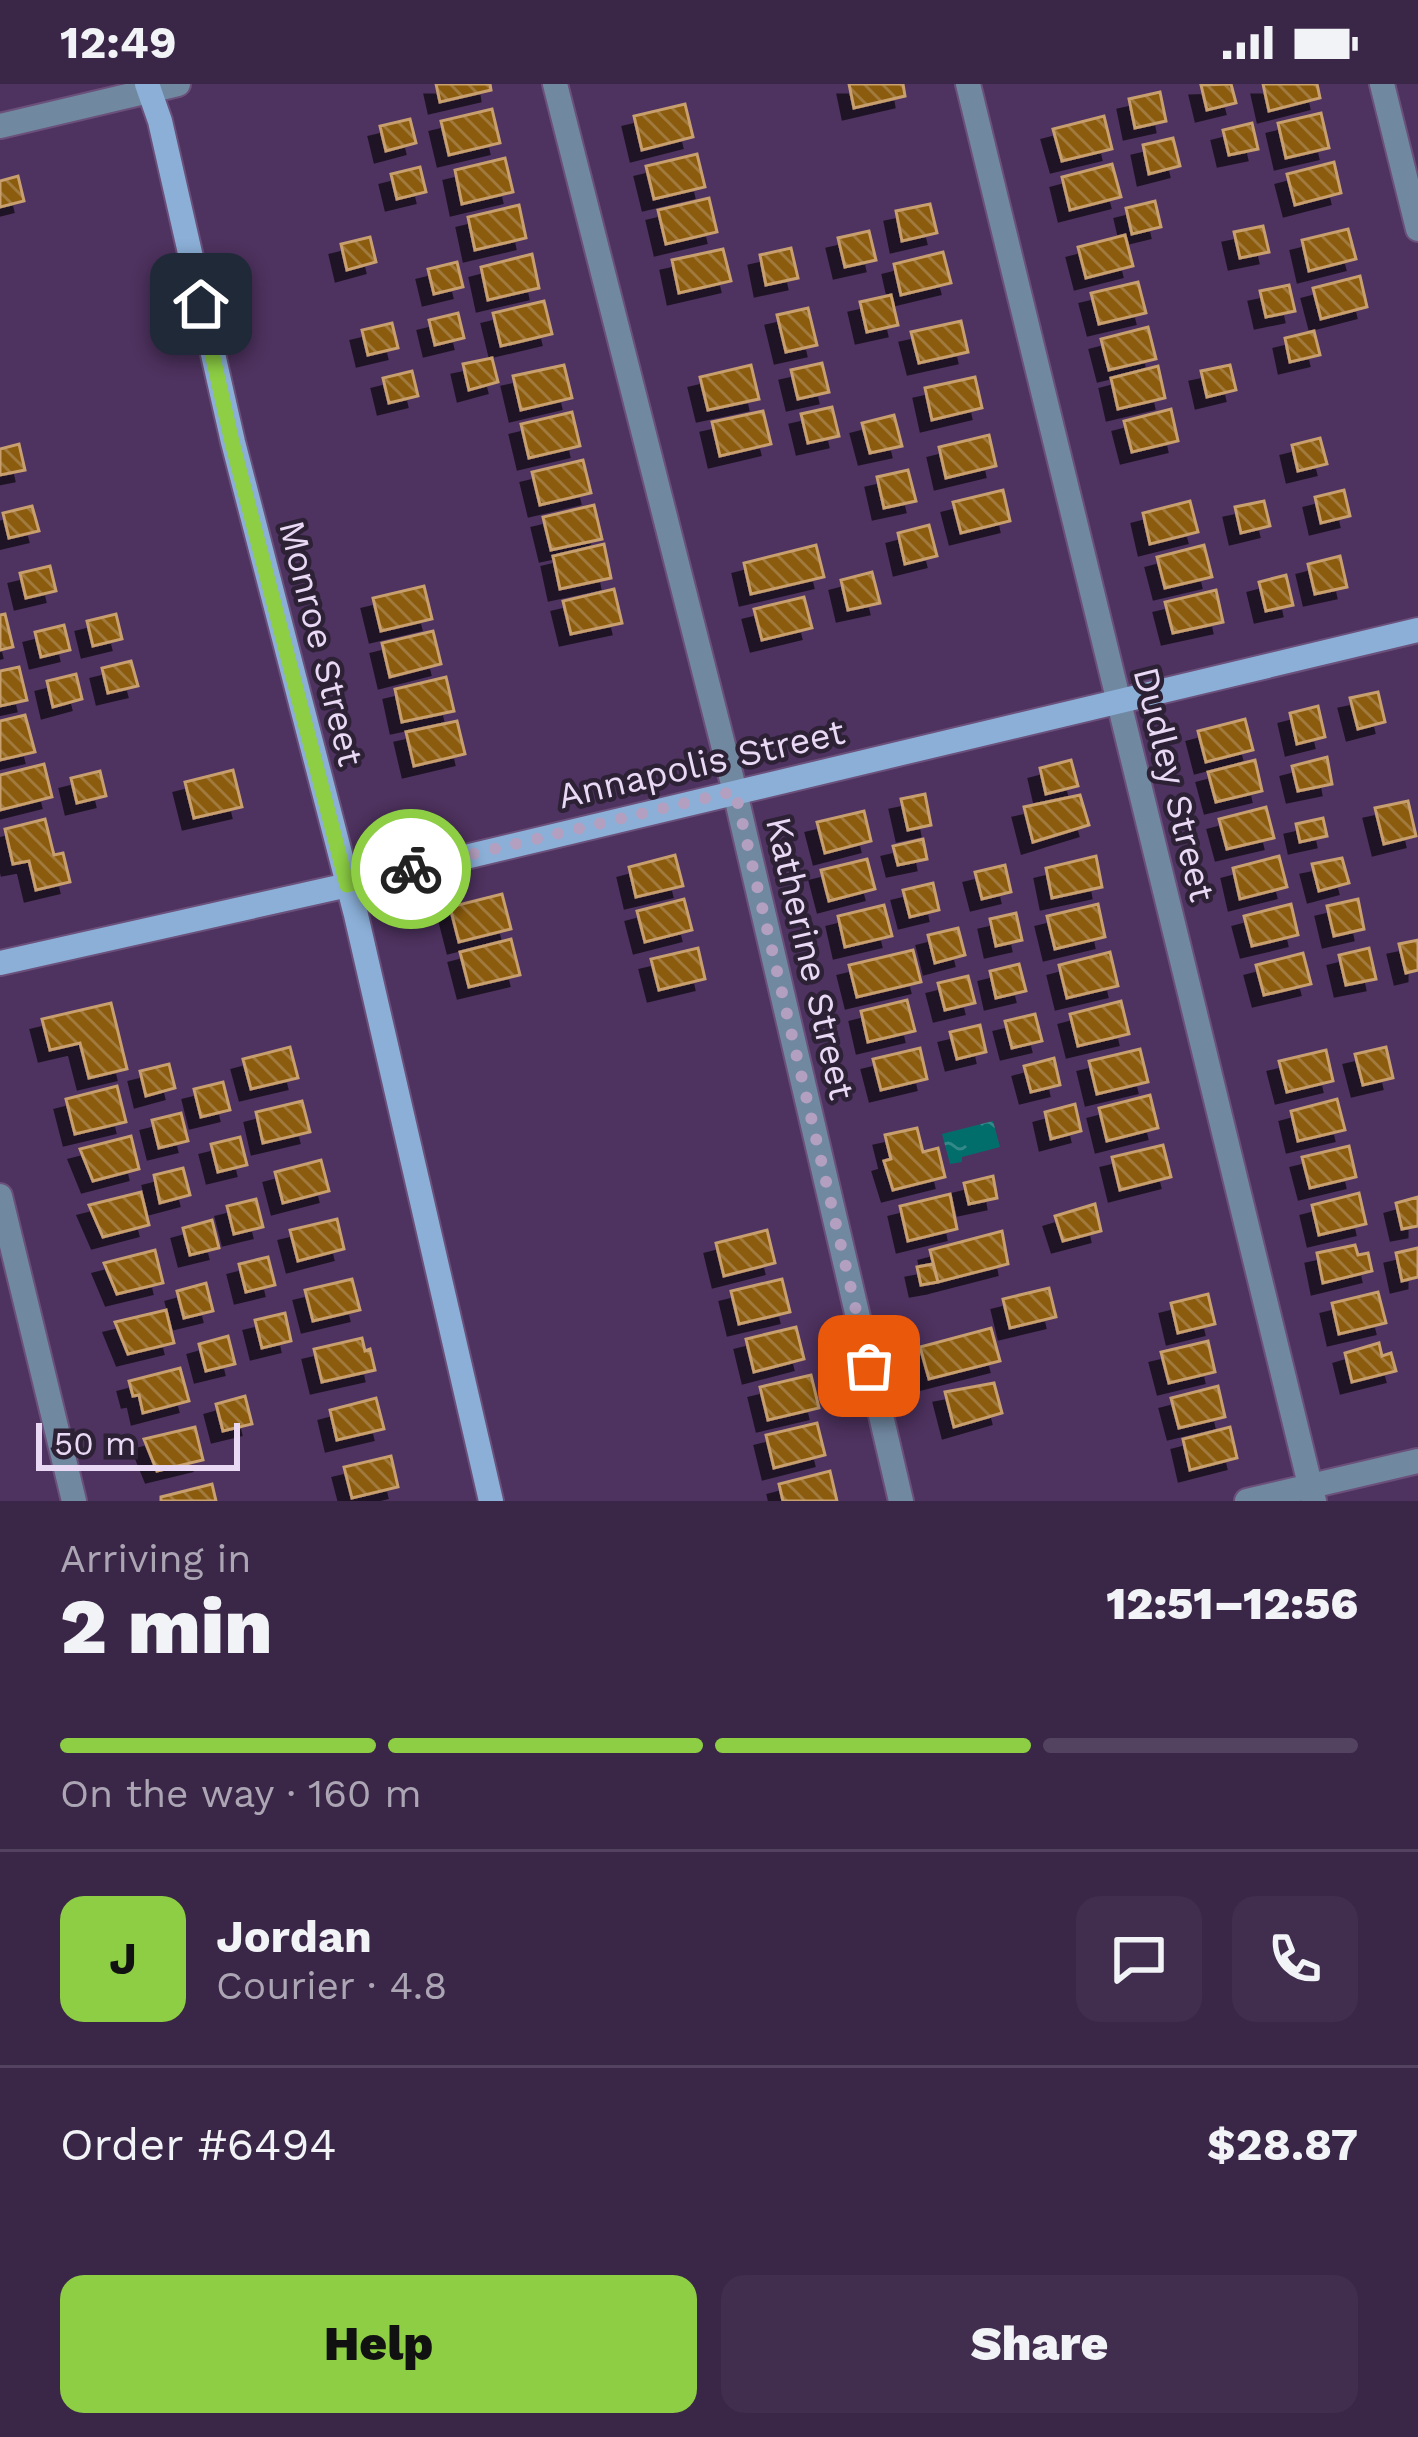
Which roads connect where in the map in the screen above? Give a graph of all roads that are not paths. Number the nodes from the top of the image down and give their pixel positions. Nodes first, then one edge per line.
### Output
1 (178, 84) edge
2 (555, 84) edge
3 (968, 84) edge
4 (1382, 84) edge
5 (148, 87) edge
6 (0, 126) edge
7 (1418, 229) edge
8 (1418, 630) edge
9 (1118, 702) junction
10 (735, 791) junction
11 (347, 885) junction
12 (0, 963) edge
13 (0, 1196) edge
14 (1418, 1461) edge
15 (1312, 1494) edge
16 (74, 1501) edge
17 (491, 1501) edge
18 (901, 1501) edge
19 (1247, 1501) edge

1 - 5 street
2 - 10 street, Katherine Street
3 - 9 street, Dudley Street
4 - 7 street
5 - 6 street
5 - 11 street, Monroe Street
8 - 9 street, Annapolis Street
9 - 10 street, Annapolis Street
9 - 15 street, Dudley Street
10 - 11 street, Annapolis Street
10 - 18 street, Katherine Street
11 - 12 street, Annapolis Street
11 - 17 street, Monroe Street
13 - 16 street
14 - 15 street
15 - 19 street

